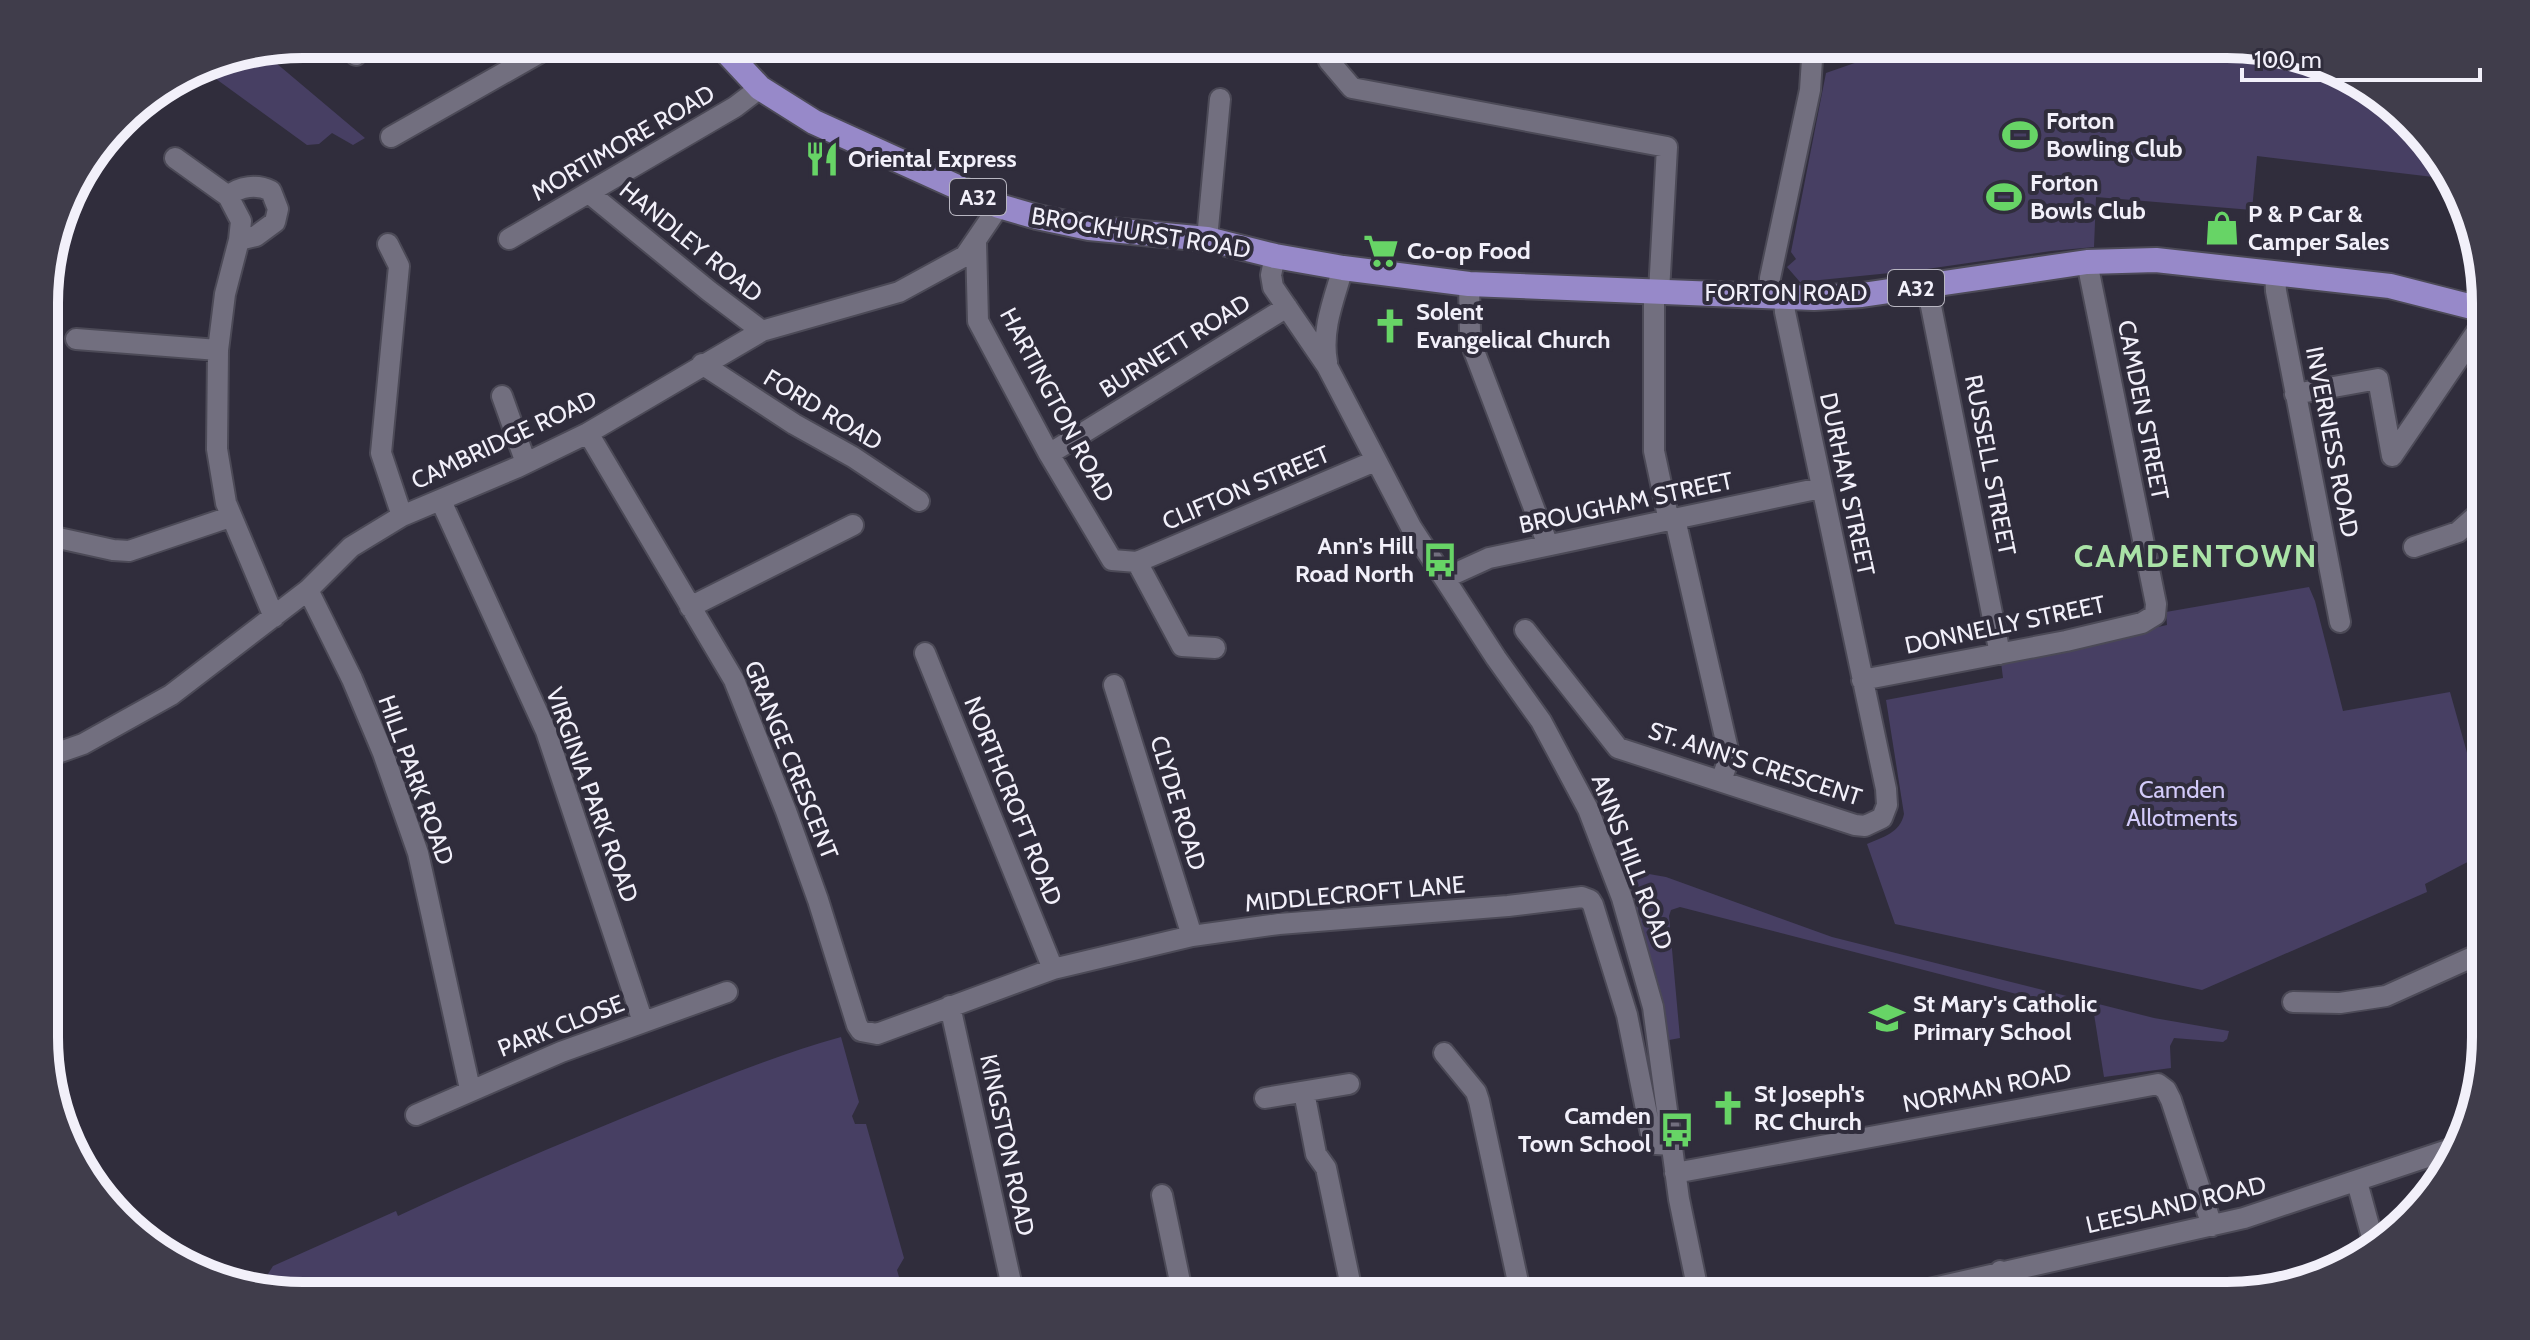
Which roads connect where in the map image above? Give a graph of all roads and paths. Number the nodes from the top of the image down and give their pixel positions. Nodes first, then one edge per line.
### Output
1 (1328, 58) edge
2 (1812, 58) edge
3 (529, 59) edge
4 (733, 59) edge
5 (760, 88) junction
6 (1220, 99) dead end
7 (391, 137) dead end
8 (175, 158) dead end
9 (589, 193) junction
10 (228, 196) junction
11 (999, 206) junction
12 (509, 239) dead end
13 (1207, 239) junction
14 (239, 240) junction
15 (976, 242) junction
16 (388, 244) dead end
17 (1275, 256) junction
18 (2087, 262) junction
19 (1343, 268) junction
20 (2275, 272) junction
21 (1469, 284) junction
22 (1927, 286) junction
23 (1657, 292) junction
24 (1777, 297) junction
25 (1287, 307) junction
26 (2472, 307) edge
27 (762, 331) junction
28 (76, 339) dead end
29 (2472, 339) edge
30 (218, 350) junction
31 (702, 364) junction
32 (1327, 366) junction
33 (2295, 394) junction
34 (502, 396) dead end
35 (588, 433) junction
36 (1049, 454) junction
37 (1375, 461) junction
38 (526, 463) junction
39 (1821, 488) junction
40 (441, 501) junction
41 (919, 501) dead end
42 (402, 516) junction
43 (230, 517) junction
44 (1672, 520) junction
45 (2472, 520) edge
46 (853, 525) dead end
47 (59, 538) edge
48 (1548, 545) junction
49 (2414, 547) dead end
50 (1137, 562) junction
51 (1445, 578) junction
52 (308, 590) junction
53 (690, 607) junction
54 (2155, 615) joint
55 (274, 617) junction
56 (2340, 622) dead end
57 (1525, 630) dead end
58 (1215, 648) dead end
59 (925, 653) dead end
60 (2000, 654) junction
61 (1862, 680) junction
62 (1114, 685) dead end
63 (58, 753) edge
64 (1721, 781) junction
65 (1192, 936) junction
66 (2472, 957) edge
67 (1053, 969) junction
68 (727, 992) dead end
69 (2293, 1002) dead end
70 (950, 1006) junction
71 (643, 1022) junction
72 (868, 1034) joint
73 (1444, 1053) dead end
74 (1349, 1084) dead end
75 (470, 1089) junction
76 (1304, 1092) junction
77 (1265, 1098) dead end
78 (416, 1115) dead end
79 (1672, 1145) junction
80 (2443, 1152) edge
81 (1675, 1173) junction
82 (2357, 1182) junction
83 (1162, 1195) dead end
84 (2212, 1226) junction
85 (2371, 1235) edge
86 (2000, 1271) junction
87 (1350, 1281) edge
88 (1518, 1281) edge
89 (1695, 1281) edge
90 (1959, 1281) edge
91 (2002, 1281) edge
92 (1011, 1282) edge
93 (1180, 1282) edge

1 - 23 street
2 - 24 street, DURHAM STREET
3 - 7 street
4 - 5 main road, BROCKHURST ROAD / A32
5 - 9 street, MORTIMORE ROAD
5 - 11 main road, BROCKHURST ROAD / A32
6 - 13 street
8 - 10 street
9 - 12 street, MORTIMORE ROAD
9 - 27 street, HANDLEY ROAD
10 - 14 street
10 - 14 street
11 - 13 main road, BROCKHURST ROAD / A32
11 - 15 street, CAMBRIDGE ROAD
13 - 17 main road, BROCKHURST ROAD / A32
14 - 30 street
15 - 27 street, CAMBRIDGE ROAD
15 - 36 street, HARTINGTON ROAD
16 - 42 street
17 - 19 main road, FORTON ROAD / A32
17 - 25 street, ANNS HILL ROAD
18 - 20 main road, FORTON ROAD / A32
18 - 22 main road, FORTON ROAD / A32
18 - 54 street, CAMDEN STREET
19 - 21 main road, FORTON ROAD / A32
19 - 32 street, ANNS HILL ROAD
20 - 26 main road, FORTON ROAD / A32
20 - 33 street, INVERNESS ROAD
21 - 23 main road, FORTON ROAD / A32
21 - 48 street
22 - 24 main road, FORTON ROAD / A32
22 - 60 street, RUSSELL STREET
23 - 24 main road, FORTON ROAD / A32
23 - 44 street
24 - 39 street, DURHAM STREET
25 - 32 street, ANNS HILL ROAD
25 - 36 street, BURNETT ROAD
27 - 31 street, CAMBRIDGE ROAD
28 - 30 street
29 - 33 street
30 - 43 street
31 - 35 street, CAMBRIDGE ROAD
31 - 41 street, FORD ROAD
32 - 37 street, ANNS HILL ROAD
33 - 56 street, INVERNESS ROAD
34 - 38 street
35 - 38 street, CAMBRIDGE ROAD
35 - 53 street, GRANGE CRESCENT
36 - 50 street, HARTINGTON ROAD
37 - 50 street, CLIFTON STREET
37 - 51 street, ANNS HILL ROAD
38 - 40 street, CAMBRIDGE ROAD
39 - 44 street, BROUGHAM STREET
39 - 61 street, DURHAM STREET
40 - 42 street, CAMBRIDGE ROAD
40 - 71 street, VIRGINIA PARK ROAD
42 - 52 street, CAMBRIDGE ROAD
43 - 47 street
43 - 55 street
44 - 48 street, BROUGHAM STREET
44 - 64 street
45 - 49 street
46 - 53 street
48 - 51 street, BROUGHAM STREET
50 - 58 street
51 - 79 street, ANNS HILL ROAD
52 - 55 street, CAMBRIDGE ROAD
52 - 75 street, HILL PARK ROAD
53 - 72 street, GRANGE CRESCENT
54 - 60 street, DONNELLY STREET
55 - 63 street, CAMBRIDGE ROAD
57 - 64 street, ST. ANN'S CRESCENT
59 - 67 street, NORTHCROFT ROAD
60 - 61 street, DONNELLY STREET
61 - 64 street, ST. ANN'S CRESCENT
62 - 65 street, CLYDE ROAD
65 - 67 street, MIDDLECROFT LANE
65 - 79 street, MIDDLECROFT LANE
66 - 69 street
67 - 70 street, MIDDLECROFT LANE
68 - 71 street, PARK CLOSE
70 - 72 street, MIDDLECROFT LANE
70 - 92 street, KINGSTON ROAD
71 - 75 street, PARK CLOSE
73 - 88 street
74 - 76 street
75 - 78 street, PARK CLOSE
76 - 77 street
76 - 87 street
79 - 81 street, ANNS HILL ROAD
80 - 82 street, LEESLAND ROAD
81 - 84 street, NORMAN ROAD
81 - 89 street, ANNS HILL ROAD
82 - 84 street, LEESLAND ROAD
82 - 85 street
83 - 93 street
84 - 86 street, LEESLAND ROAD
86 - 90 street, LEESLAND ROAD
86 - 91 street

